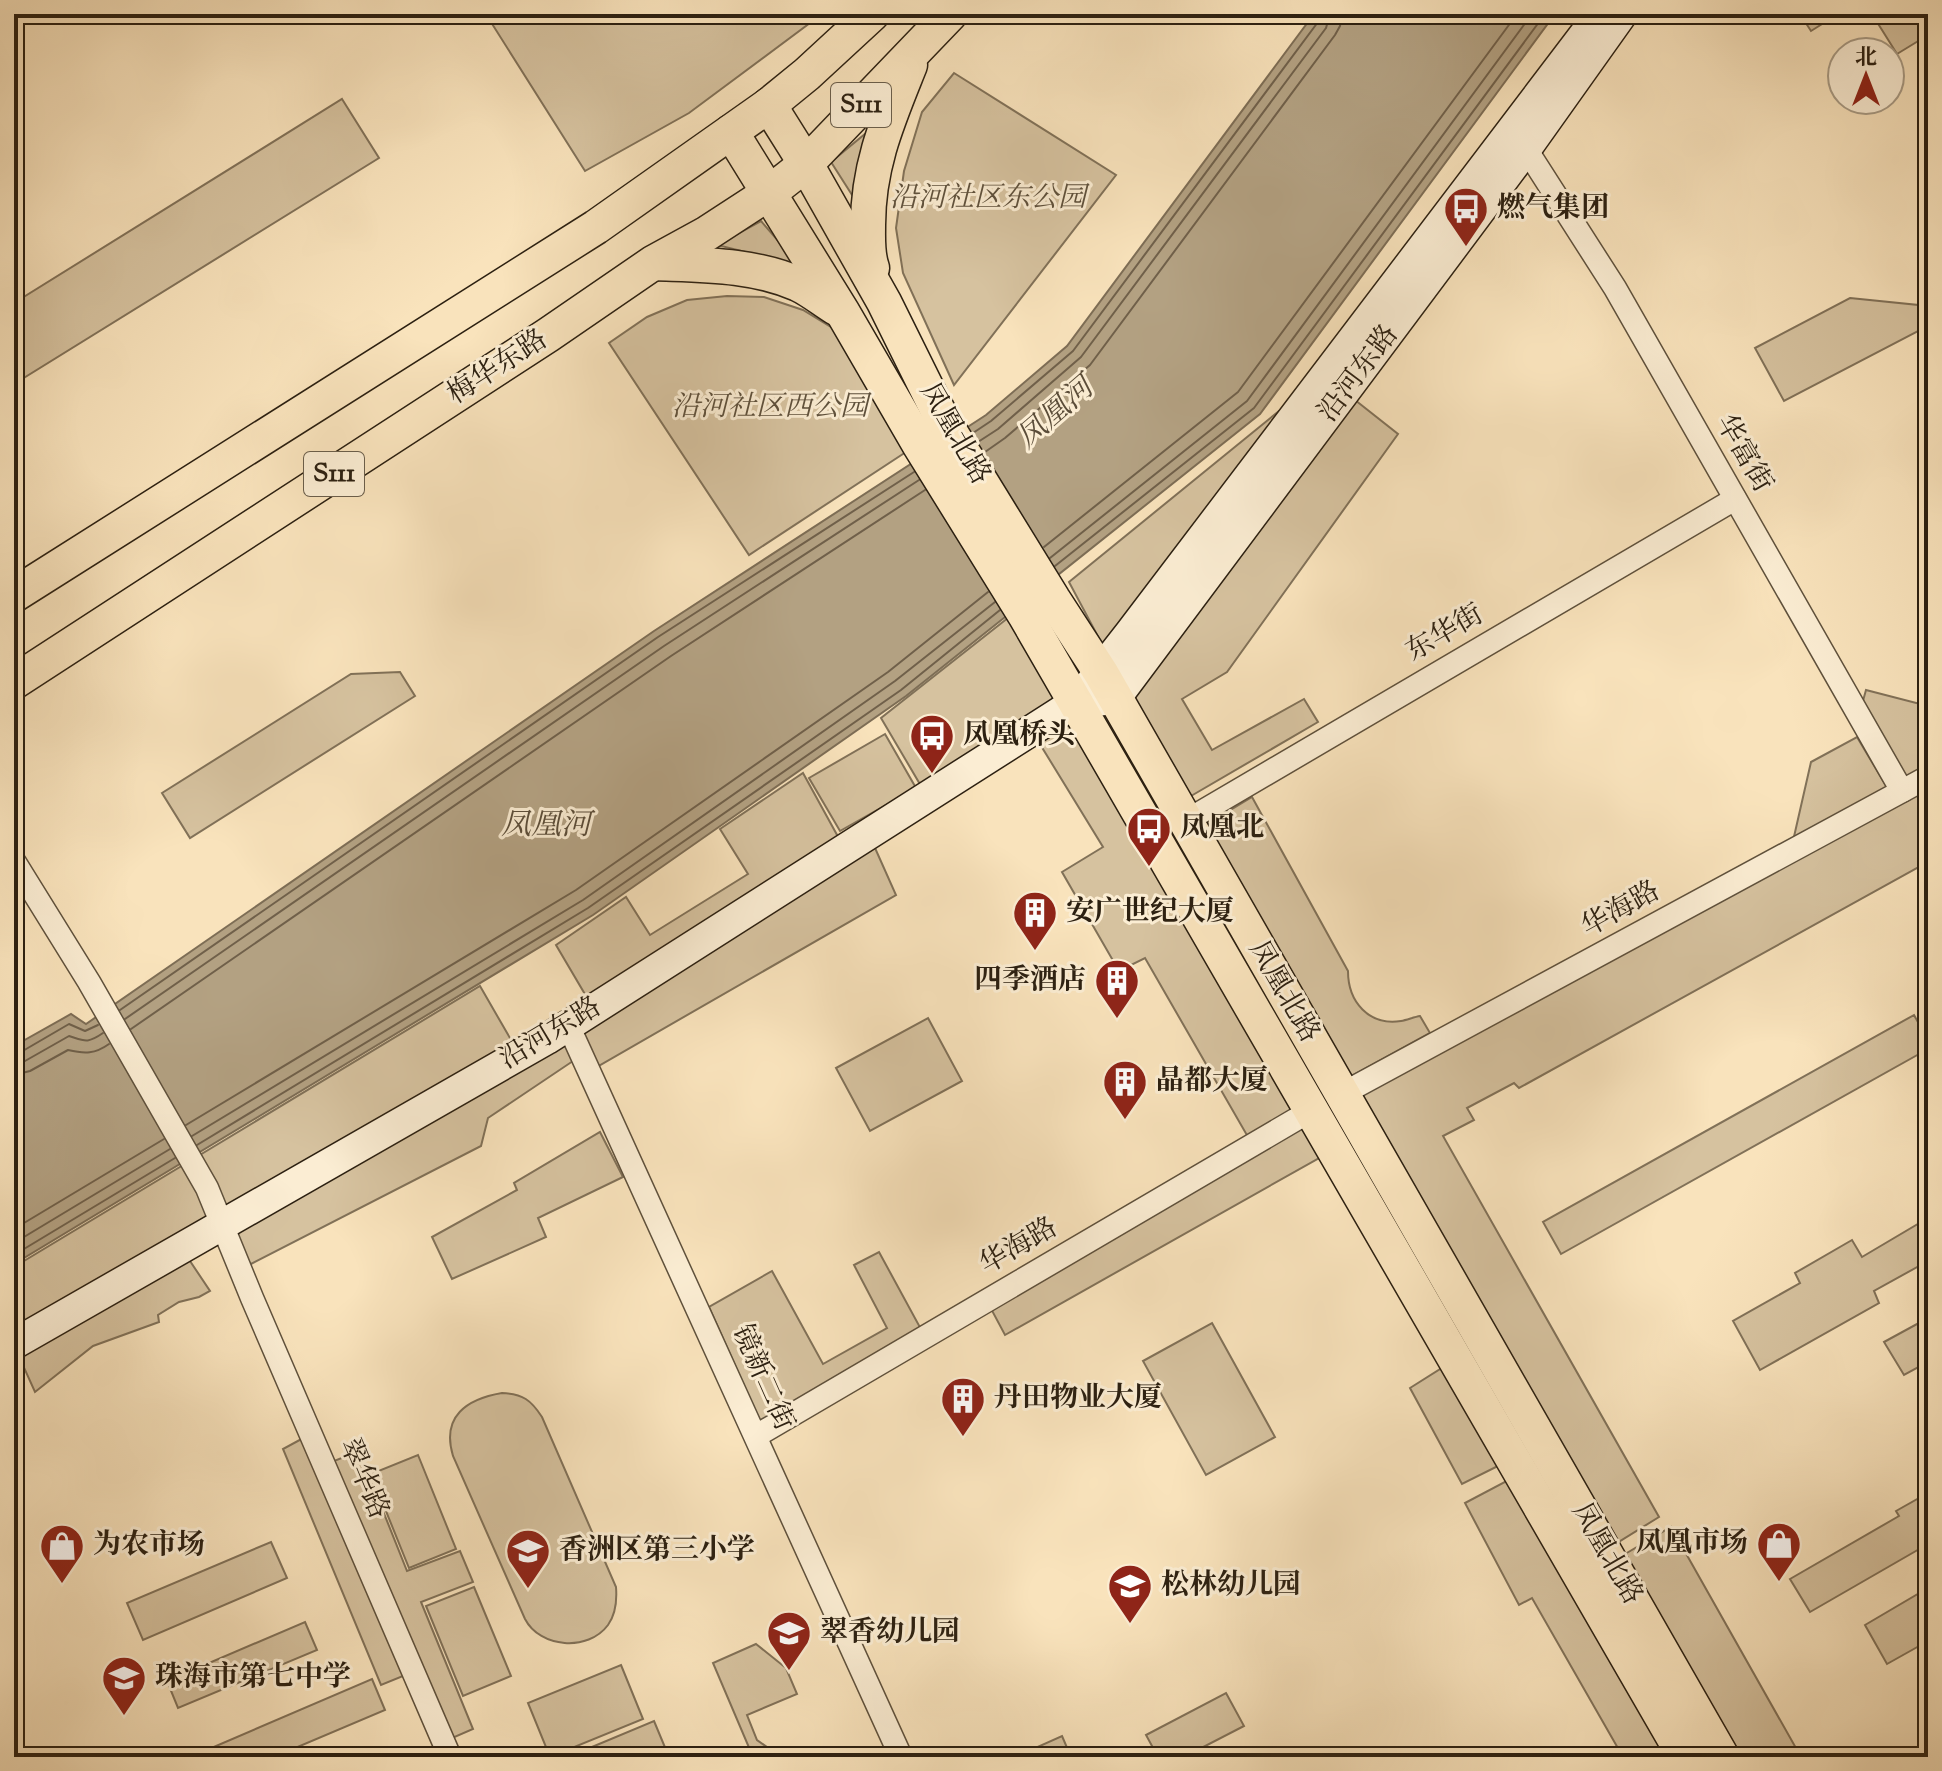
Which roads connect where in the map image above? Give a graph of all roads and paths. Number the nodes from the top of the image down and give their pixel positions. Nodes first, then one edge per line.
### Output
1 (872, 14) edge
2 (950, 14) edge
3 (1600, 14) edge
4 (1622, 14) edge
5 (917, 46) junction
6 (769, 105) junction
7 (731, 132) junction
8 (1526, 149) junction
9 (806, 164) junction
10 (769, 193) junction
11 (653, 263) junction
12 (884, 302) junction
13 (843, 313) junction
14 (1735, 499) junction
15 (14, 595) edge
16 (1039, 607) junction
17 (14, 682) edge
18 (1108, 686) junction
19 (1076, 702) junction
20 (1928, 777) edge
21 (1902, 791) junction
22 (1186, 821) junction
23 (14, 861) edge
24 (568, 1025) junction
25 (1342, 1094) junction
26 (1312, 1110) junction
27 (222, 1225) junction
28 (14, 1344) edge
29 (756, 1436) junction
30 (450, 1757) edge
31 (901, 1757) edge
32 (1685, 1757) edge
33 (1722, 1757) edge

1 - 6 main road, S111
2 - 5 main road, 梅华东路 / S111
3 - 18 street, 沿河东路
4 - 8 street, 沿河东路
5 - 9 main road, 梅华东路 / S111
5 - 12 main road
6 - 7 main road, S111
6 - 9 main road, 凤凰北路
7 - 10 main road, 凤凰北路
7 - 15 main road, S111
8 - 14 street, 华富街
8 - 18 street, 沿河东路
9 - 10 main road, 梅华东路 / S111
9 - 12 main road, 凤凰北路
10 - 11 main road, 梅华东路 / S111
10 - 13 main road, 凤凰北路
11 - 13 main road
11 - 17 main road, 梅华东路 / S111
12 - 16 main road, 凤凰北路
13 - 16 main road, 凤凰北路
14 - 21 street, 华富街
14 - 22 street, 东华街
16 - 18 main road, 凤凰北路
16 - 19 main road, 凤凰北路
18 - 19 street, 沿河东路
18 - 22 main road, 凤凰北路
19 - 24 street, 沿河东路
19 - 26 main road, 凤凰北路
20 - 21 street, 华海路
21 - 25 street, 华海路
22 - 25 main road, 凤凰北路
23 - 27 street, 翠华路
24 - 27 street, 沿河东路
24 - 29 street, 镜新二街
25 - 33 main road, 凤凰北路
26 - 29 street, 华海路
26 - 32 main road, 凤凰北路
27 - 28 street, 沿河东路
27 - 30 street, 翠华路
29 - 31 street, 镜新二街

